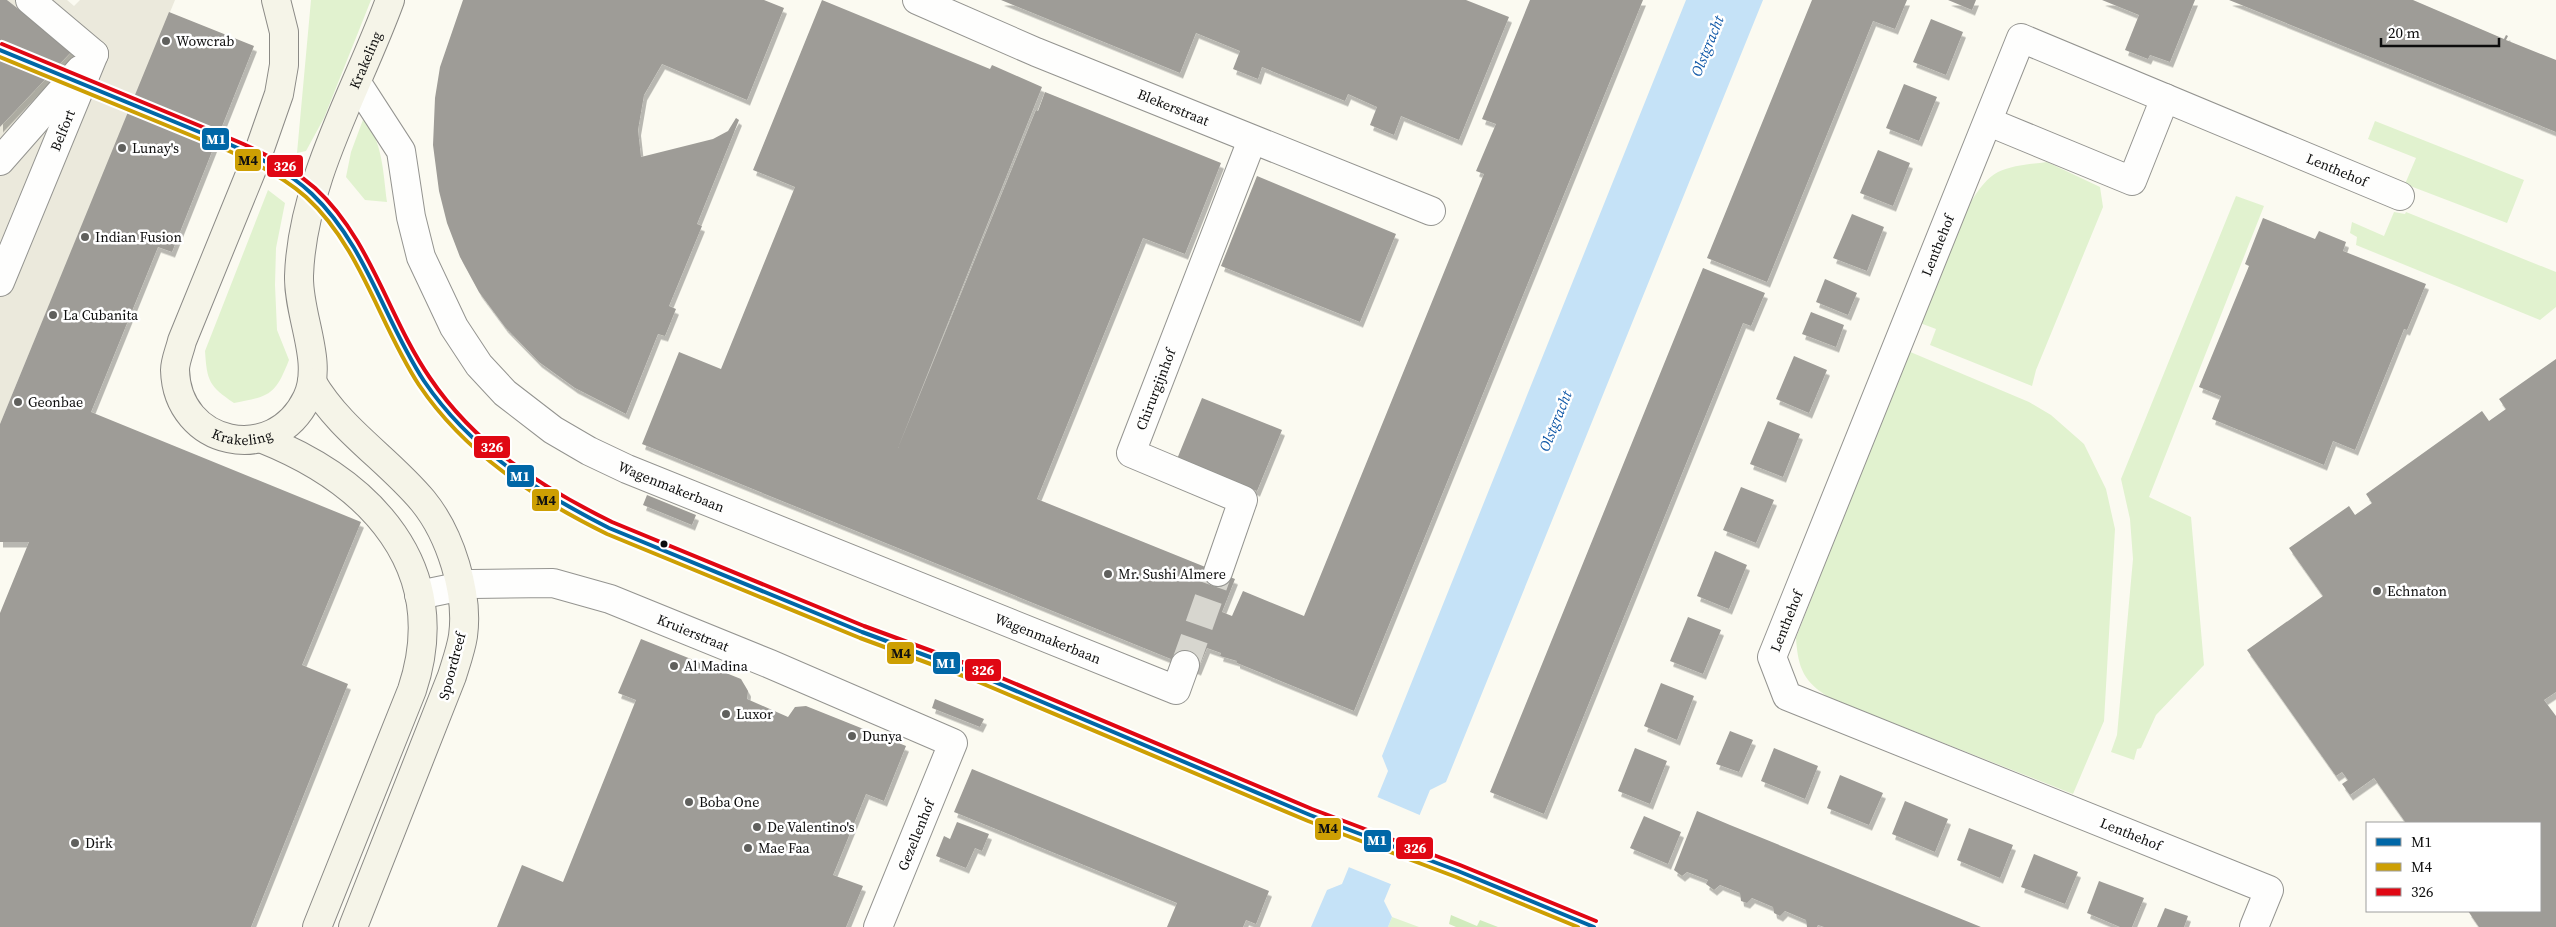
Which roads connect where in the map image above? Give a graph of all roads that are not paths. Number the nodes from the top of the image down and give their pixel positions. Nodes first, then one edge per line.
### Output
1 (30, 0) edge
2 (276, 0) edge
3 (390, 0) edge
4 (917, 0) edge
5 (94, 54) junction
6 (356, 83) junction
7 (2165, 98) junction
8 (1989, 122) junction
9 (1252, 140) junction
10 (0, 160) edge
11 (2400, 196) dead end
12 (1431, 211) dead end
13 (0, 282) edge
14 (312, 382) junction
15 (263, 438) junction
16 (1218, 572) tunnel mouth
17 (459, 586) junction
18 (419, 595) junction
19 (1181, 677) dead end
20 (953, 743) joint
21 (317, 927) edge
22 (353, 927) edge
23 (878, 927) edge
24 (2254, 927) edge

1 - 5 street
2 - 15 main road, Krakeling
3 - 6 main road, Krakeling
4 - 9 street, Blekerstraat
5 - 10 street, Belfort
5 - 13 street, Belfort
6 - 14 main road, Krakeling
6 - 19 street, Wagenmakerbaan
7 - 8 street
7 - 8 street, Lenthehof
7 - 11 street, Lenthehof
8 - 24 street, Lenthehof
9 - 12 street, Blekerstraat
9 - 16 street, Chirurgijnhof
14 - 15 main road, Krakeling
14 - 17 main road, Spoordreef
15 - 18 main road
17 - 18 street, Kruierstraat
17 - 20 street, Kruierstraat
17 - 22 main road, Spoordreef
18 - 21 main road
20 - 23 street, Gezellenhof

